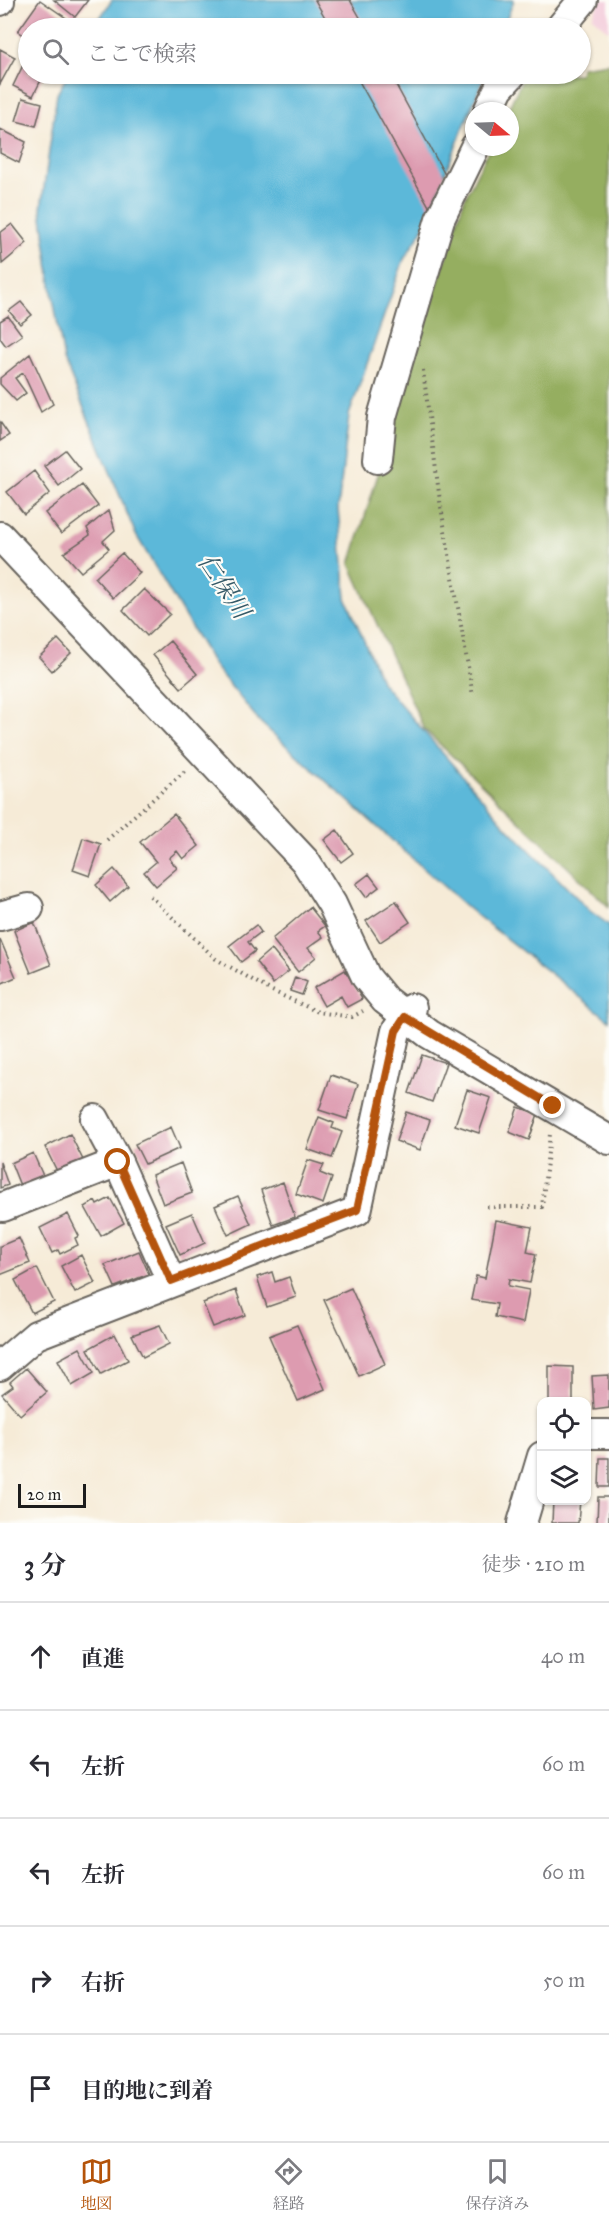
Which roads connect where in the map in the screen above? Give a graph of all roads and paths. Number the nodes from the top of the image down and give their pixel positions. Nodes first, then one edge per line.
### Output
1 (583, 0) edge
2 (568, 18) edge
3 (503, 84) edge
4 (492, 102) edge
5 (471, 156) edge
6 (418, 364) dead end
7 (378, 459) dead end
8 (0, 536) edge
9 (473, 696) dead end
10 (205, 753) junction
11 (107, 840) dead end
12 (150, 896) dead end
13 (29, 908) dead end
14 (0, 916) edge
15 (400, 1008) junction
16 (553, 1106) junction
17 (95, 1119) dead end
18 (609, 1140) edge
19 (118, 1162) junction
20 (3, 1207) dead end
21 (487, 1207) dead end
22 (171, 1281) junction
23 (0, 1366) edge
24 (591, 1434) edge
25 (609, 1434) edge
26 (537, 1473) edge
27 (522, 1523) edge

1 - 2 street
3 - 4 street
5 - 7 street
6 - 9 path
8 - 10 street
10 - 11 path
10 - 15 street
12 - 15 path
13 - 14 street
15 - 16 street
15 - 22 street
16 - 18 street
16 - 21 path
17 - 19 street
19 - 20 street
19 - 22 street
22 - 23 street
24 - 25 street
26 - 27 street

